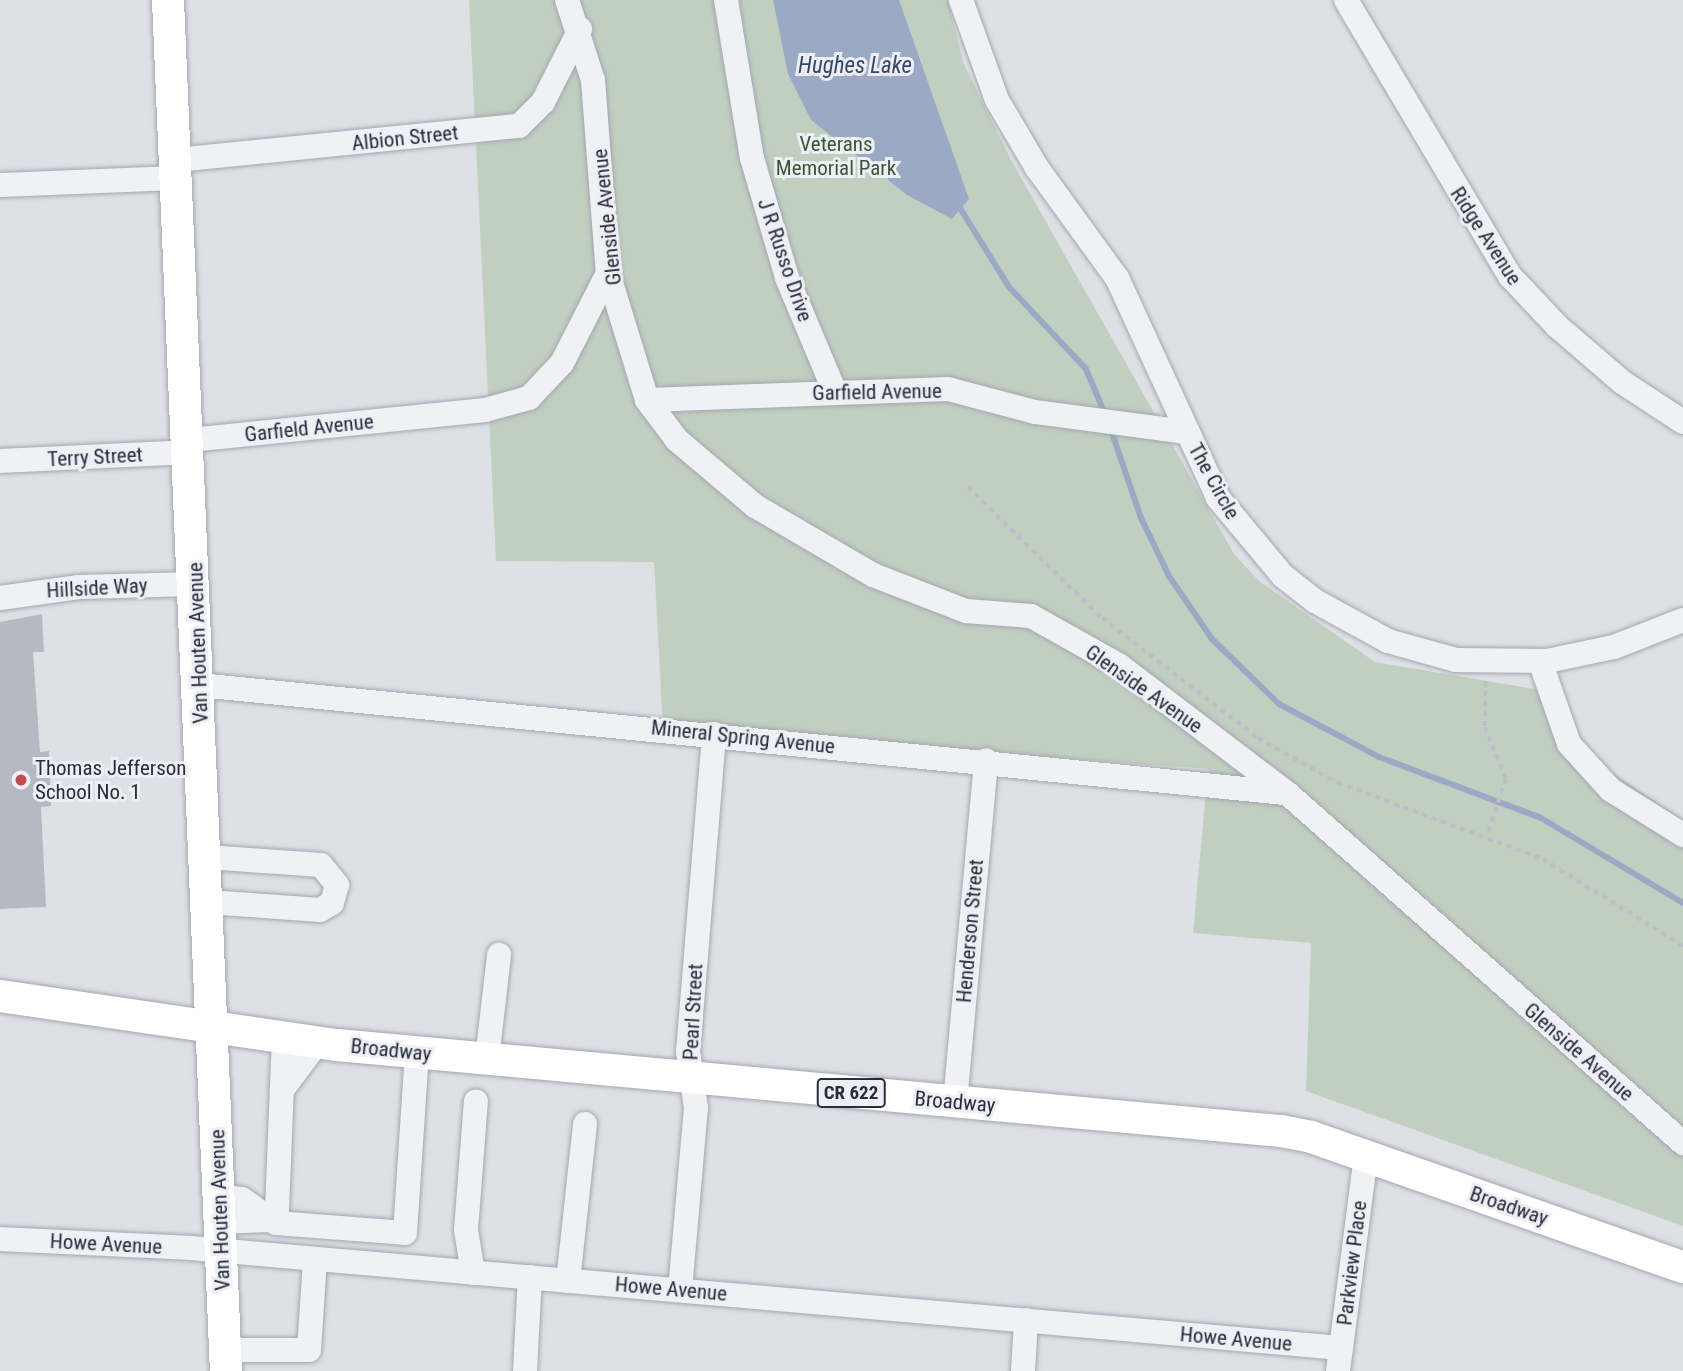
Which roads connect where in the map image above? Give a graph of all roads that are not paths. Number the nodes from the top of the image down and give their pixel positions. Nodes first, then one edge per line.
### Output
1 (168, 0) edge
2 (567, 0) edge
3 (726, 0) edge
4 (961, 0) edge
5 (1346, 0) edge
6 (580, 29) junction
7 (176, 169) junction
8 (0, 185) edge
9 (608, 273) junction
10 (835, 392) junction
11 (647, 400) junction
12 (1683, 422) edge
13 (1187, 432) junction
14 (190, 446) junction
15 (0, 461) edge
16 (195, 584) junction
17 (0, 598) edge
18 (1683, 620) edge
19 (1540, 662) junction
20 (199, 685) junction
21 (714, 734) junction
22 (986, 760) junction
23 (1287, 793) junction
24 (1683, 835) edge
25 (206, 857) junction
26 (208, 902) junction
27 (499, 955) dead end
28 (0, 996) edge
29 (213, 1028) junction
30 (284, 1037) junction
31 (318, 1042) junction
32 (416, 1052) junction
33 (487, 1059) junction
34 (692, 1079) junction
35 (282, 1090) junction
36 (477, 1101) dead end
37 (955, 1101) junction
38 (584, 1124) dead end
39 (1683, 1143) edge
40 (1366, 1156) junction
41 (268, 1220) junction
42 (221, 1223) junction
43 (401, 1233) junction
44 (0, 1239) edge
45 (315, 1260) junction
46 (396, 1266) junction
47 (1683, 1267) edge
48 (473, 1273) junction
49 (530, 1277) junction
50 (568, 1280) junction
51 (680, 1290) junction
52 (1026, 1320) junction
53 (1339, 1359) edge
54 (226, 1360) edge
55 (525, 1371) edge
56 (1023, 1371) edge

1 - 7 main road, Van Houten Avenue
2 - 6 street, Glenside Avenue
3 - 10 street, J R Russo Drive
4 - 13 street, The Circle
5 - 12 street, Ridge Avenue
6 - 7 street, Albion Street
6 - 9 street, Glenside Avenue
7 - 8 street, Albion Street
7 - 14 main road, Van Houten Avenue
9 - 11 street, Glenside Avenue
9 - 14 street, Garfield Avenue
10 - 11 street, Garfield Avenue
10 - 13 street, Garfield Avenue
11 - 23 street, Glenside Avenue
13 - 19 street, The Circle
14 - 15 street, Terry Street
14 - 16 main road, Van Houten Avenue
16 - 17 street, Hillside Way
16 - 20 main road, Van Houten Avenue
18 - 19 street, The Circle
19 - 24 street
20 - 21 street, Mineral Spring Avenue
20 - 25 main road, Van Houten Avenue
21 - 22 street, Mineral Spring Avenue
21 - 34 street, Pearl Street
22 - 23 street, Mineral Spring Avenue
22 - 37 street, Henderson Street
23 - 39 street, Glenside Avenue
25 - 26 main road, Van Houten Avenue
25 - 26 street
26 - 29 main road, Van Houten Avenue
27 - 33 street
28 - 29 main road, Broadway / CR 622
29 - 30 main road, Broadway / CR 622
29 - 42 main road, Van Houten Avenue
30 - 31 main road, Broadway / CR 622
30 - 35 street
31 - 32 main road, Broadway / CR 622
31 - 35 street
32 - 33 main road, Broadway / CR 622
32 - 43 street
33 - 34 main road, Broadway / CR 622
34 - 37 main road, Broadway / CR 622
34 - 51 street, Pearl Street
35 - 41 street
36 - 48 street
37 - 40 main road, Broadway / CR 622
38 - 50 street
40 - 47 main road, Broadway / CR 622
40 - 53 street, Parkview Place
41 - 42 street
41 - 43 street
42 - 44 street, Howe Avenue
42 - 45 street, Howe Avenue
42 - 54 main road, Van Houten Avenue
43 - 46 street
45 - 46 street, Howe Avenue
45 - 54 street
46 - 48 street, Howe Avenue
48 - 49 street, Howe Avenue
49 - 50 street, Howe Avenue
49 - 55 street
50 - 51 street, Howe Avenue
51 - 52 street, Howe Avenue
52 - 53 street, Howe Avenue
52 - 56 street

